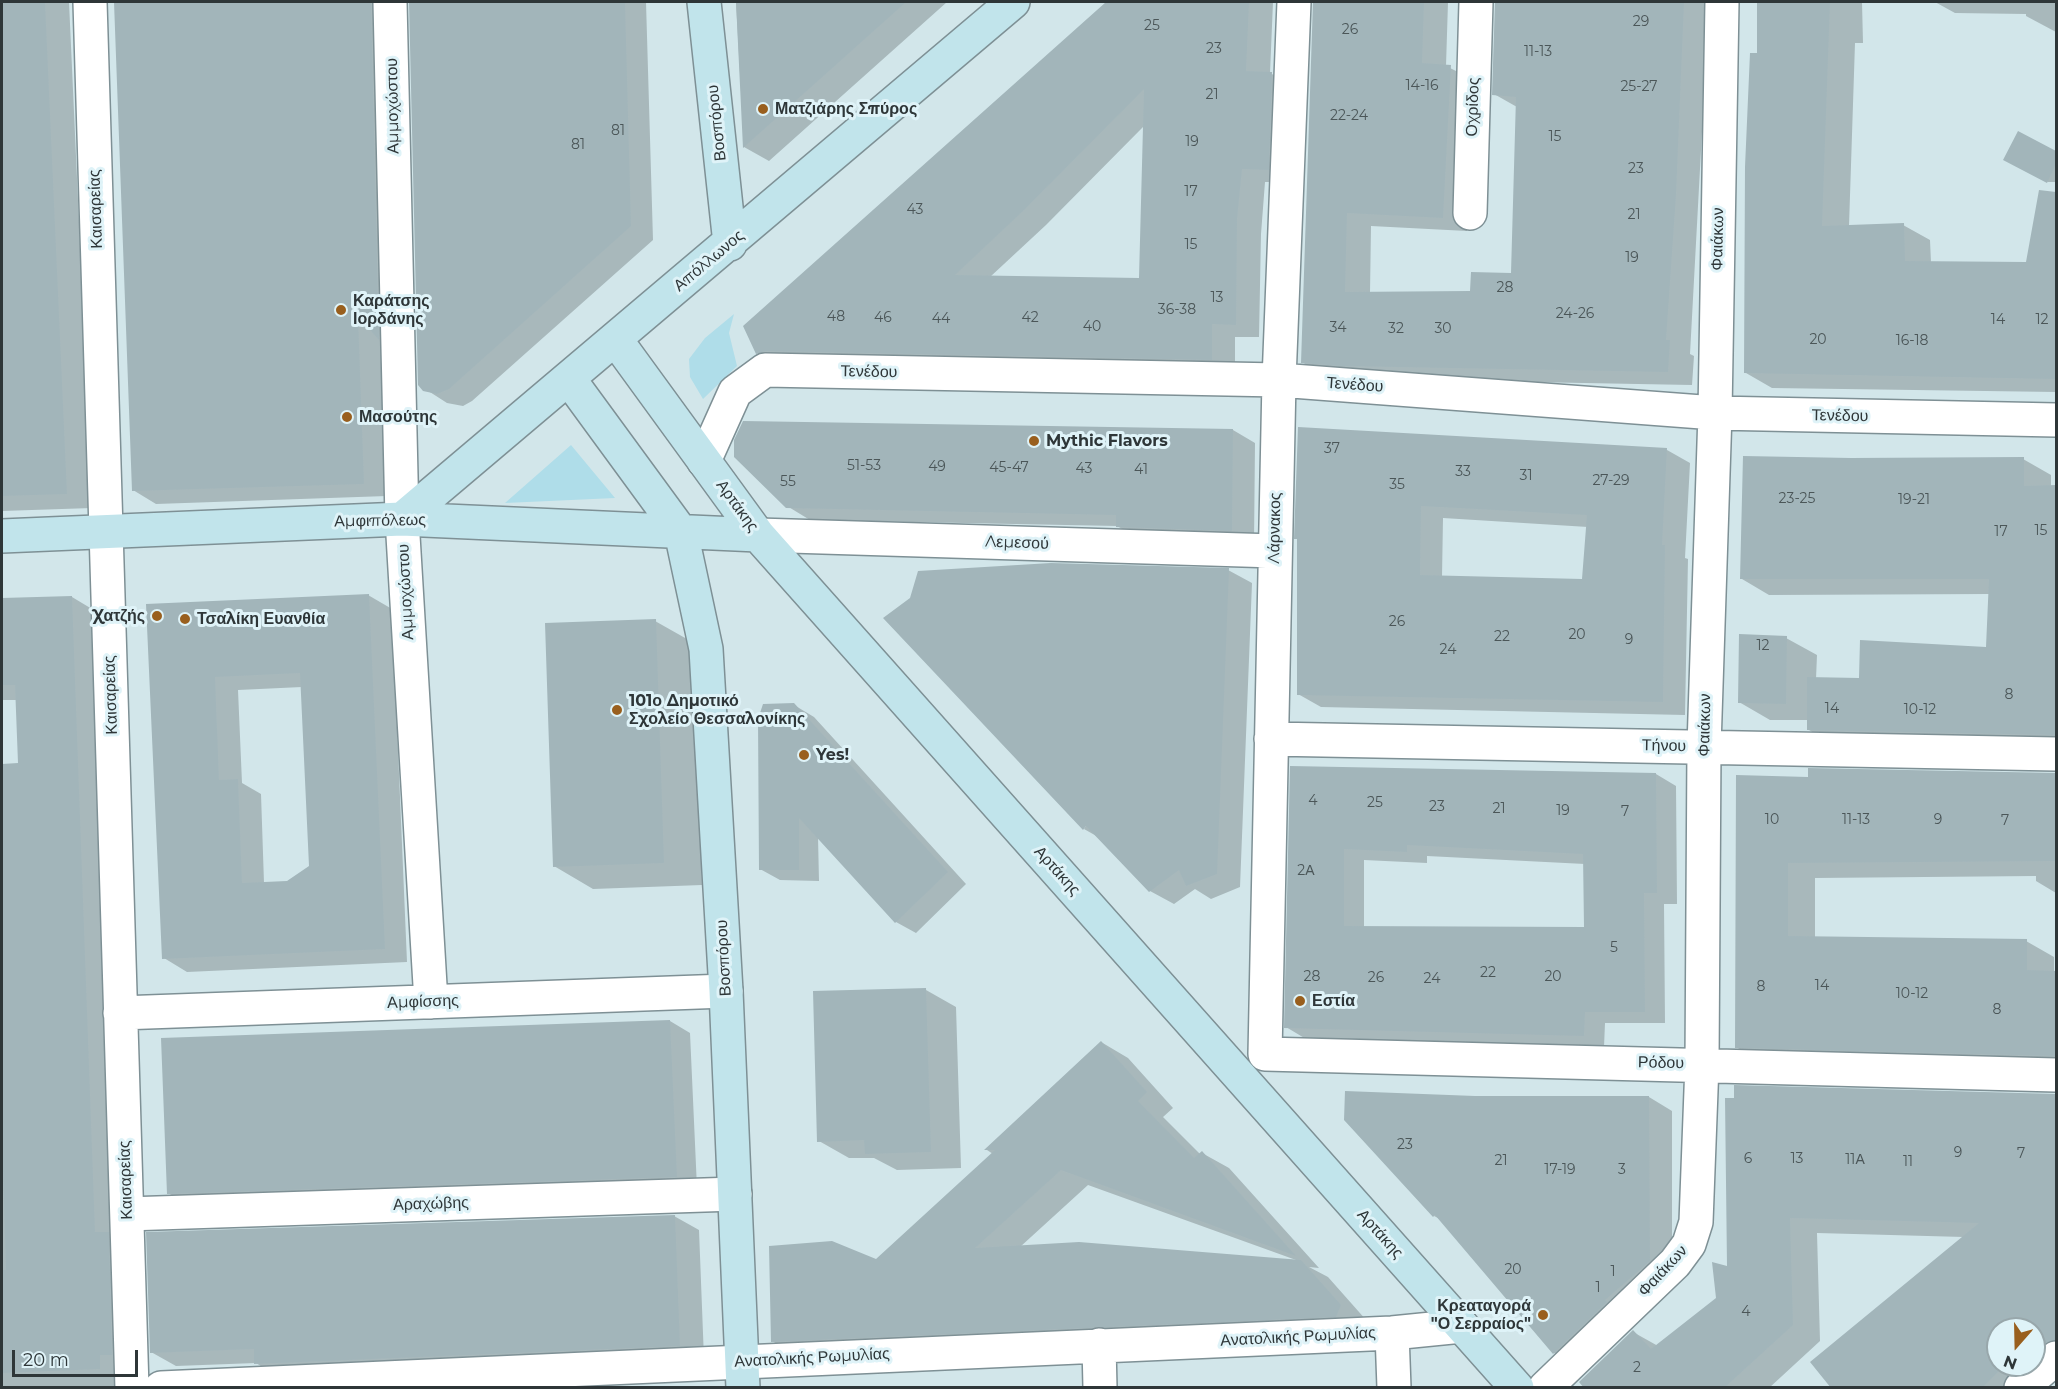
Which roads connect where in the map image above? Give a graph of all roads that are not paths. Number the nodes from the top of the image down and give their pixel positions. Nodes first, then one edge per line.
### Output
1 (90, 2) edge
2 (390, 2) edge
3 (704, 2) edge
4 (1013, 2) edge
5 (1294, 2) edge
6 (1476, 2) edge
7 (1722, 2) edge
8 (1470, 213) dead end
9 (730, 244) junction
10 (616, 340) junction
11 (568, 379) junction
12 (1279, 380) junction
13 (1715, 413) junction
14 (2056, 420) edge
15 (704, 460) junction
16 (402, 519) junction
17 (106, 532) junction
18 (681, 532) junction
19 (758, 535) junction
20 (2, 536) edge
21 (1275, 551) junction
22 (1271, 738) junction
23 (1704, 746) junction
24 (2056, 754) edge
25 (726, 991) junction
26 (431, 1002) junction
27 (120, 1013) junction
28 (1265, 1054) junction
29 (1702, 1064) junction
30 (2056, 1075) edge
31 (1241, 1078) junction
32 (735, 1194) junction
33 (127, 1214) junction
34 (1462, 1326) junction
35 (1392, 1333) junction
36 (1099, 1345) junction
37 (2056, 1358) edge
38 (743, 1375) edge
39 (486, 1380) edge
40 (367, 1383) edge
41 (132, 1388) edge
42 (162, 1388) edge
43 (1100, 1388) edge
44 (1394, 1388) edge
45 (1517, 1388) edge
46 (1545, 1388) edge
47 (2021, 1388) edge

1 - 17 street, Καισαρείας
2 - 16 street, Αμμοχώστου
3 - 9 street, Βοσπόρου
4 - 9 street, Απόλλωνος
5 - 12 street, Λάρνακος
6 - 8 street, Οχρίδος
7 - 13 street, Φαιάκων
9 - 10 street, Απόλλωνος
10 - 11 street, Απόλλωνος
10 - 15 street, Αρτάκης
11 - 16 street, Απόλλωνος
11 - 18 street
12 - 13 street, Τενέδου
12 - 15 street, Τενέδου
12 - 21 street, Λάρνακος
13 - 14 street, Τενέδου
13 - 23 street, Φαιάκων
15 - 19 street, Αρτάκης
16 - 17 street, Αμφιπόλεως
16 - 18 street, Αμφιπόλεως
16 - 26 street, Αμμοχώστου
17 - 20 street, Αμφιπόλεως
17 - 27 street, Καισαρείας
18 - 19 street, Αμφιπόλεως
18 - 25 street, Βοσπόρου
19 - 21 street, Λεμεσού
19 - 31 street, Αρτάκης
21 - 22 street, Λάρνακος
22 - 23 street, Τήνου
22 - 28 street, Λάρνακος
23 - 24 street, Τήνου
23 - 29 street, Φαιάκων
25 - 26 street, Αμφίσσης
25 - 32 street, Βοσπόρου
26 - 27 street, Αμφίσσης
27 - 33 street, Καισαρείας
28 - 29 street, Ρόδου
28 - 31 street
29 - 30 street, Ρόδου
29 - 46 street, Φαιάκων
31 - 34 street, Αρτάκης
32 - 33 street, Αραχώβης
32 - 38 street, Βοσπόρου
33 - 41 street, Καισαρείας
34 - 35 street, Ανατολικής Ρωμυλίας
34 - 45 street, Αρτάκης
35 - 36 street, Ανατολικής Ρωμυλίας
35 - 44 street
36 - 38 street, Ανατολικής Ρωμυλίας
36 - 43 street
37 - 47 street
38 - 39 street, Ανατολικής Ρωμυλίας
39 - 40 street, Ανατολικής Ρωμυλίας
40 - 42 street, Ανατολικής Ρωμυλίας

